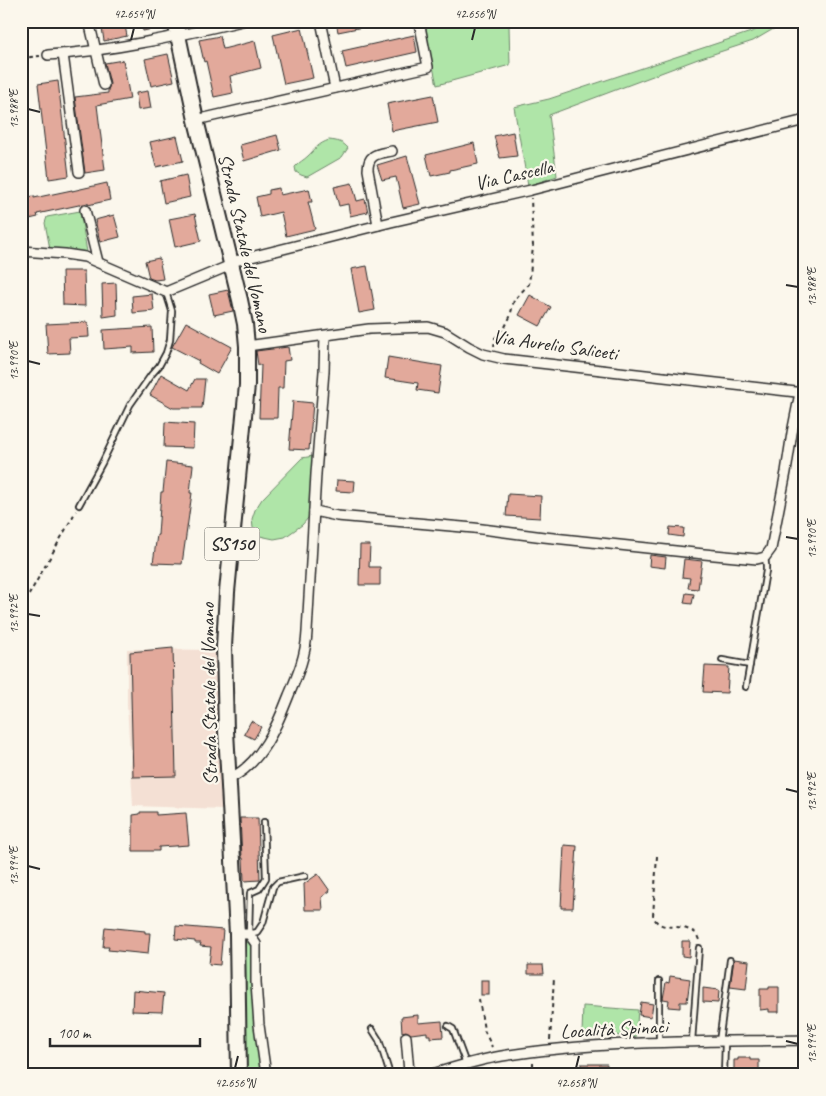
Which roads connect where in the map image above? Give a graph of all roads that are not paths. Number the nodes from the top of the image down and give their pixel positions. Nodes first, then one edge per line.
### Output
1 (89, 21) edge
2 (175, 21) edge
3 (242, 21) edge
4 (321, 21) edge
5 (418, 21) edge
6 (178, 36) junction
7 (96, 50) junction
8 (63, 54) junction
9 (48, 55) road end
10 (104, 85) dead end
11 (335, 88) junction
12 (196, 120) junction
13 (805, 120) edge
14 (392, 150) dead end
15 (79, 172) dead end
16 (86, 210) dead end
17 (378, 225) junction
18 (21, 251) edge
19 (98, 262) junction
20 (231, 263) junction
21 (166, 292) junction
22 (325, 336) junction
23 (247, 346) junction
24 (802, 393) edge
25 (79, 505) road end
26 (314, 511) junction
27 (765, 556) junction
28 (722, 660) dead end
29 (750, 665) junction
30 (746, 688) dead end
31 (229, 779) junction
32 (264, 822) dead end
33 (305, 876) dead end
34 (243, 934) junction
35 (699, 948) road end
36 (730, 960) dead end
37 (659, 982) dead end
38 (448, 1026) dead end
39 (372, 1029) dead end
40 (406, 1037) dead end
41 (805, 1040) edge
42 (692, 1042) junction
43 (722, 1042) junction
44 (659, 1043) junction
45 (466, 1064) junction
46 (239, 1075) edge
47 (266, 1075) edge
48 (390, 1075) edge
49 (412, 1075) edge
50 (429, 1075) edge
51 (724, 1075) edge

1 - 7 street
2 - 6 main road, Strada Statale del Vomano / SS150
3 - 6 street
4 - 11 street
5 - 11 street
6 - 7 street
6 - 12 main road, Strada Statale del Vomano / SS150
7 - 8 street
7 - 10 street
8 - 9 street
8 - 15 street
11 - 12 street
12 - 20 main road, Strada Statale del Vomano / SS150
13 - 17 street, Via Cascella
14 - 17 street
16 - 19 street
17 - 20 street, Via Cascella
18 - 19 street
19 - 21 street
20 - 21 street, Via Cascella
20 - 23 main road, Strada Statale del Vomano / SS150
21 - 25 lane
22 - 23 street, Via Aurelio Saliceti
22 - 24 street, Via Aurelio Saliceti
22 - 26 street
23 - 31 main road, Strada Statale del Vomano / SS150
24 - 27 street
26 - 27 street
26 - 31 street
27 - 29 lane
28 - 29 lane
29 - 30 lane
31 - 34 main road, Strada Statale del Vomano / SS150
32 - 34 lane
33 - 34 lane
34 - 46 main road, Strada Statale del Vomano / SS150
34 - 47 street
35 - 42 lane
36 - 43 lane
37 - 44 lane
38 - 45 lane
39 - 48 lane
40 - 49 street
41 - 43 street, Località Spinaci
42 - 43 street, Località Spinaci
42 - 44 street, Località Spinaci
43 - 51 lane
44 - 45 street, Località Spinaci
45 - 50 street, Località Spinaci

